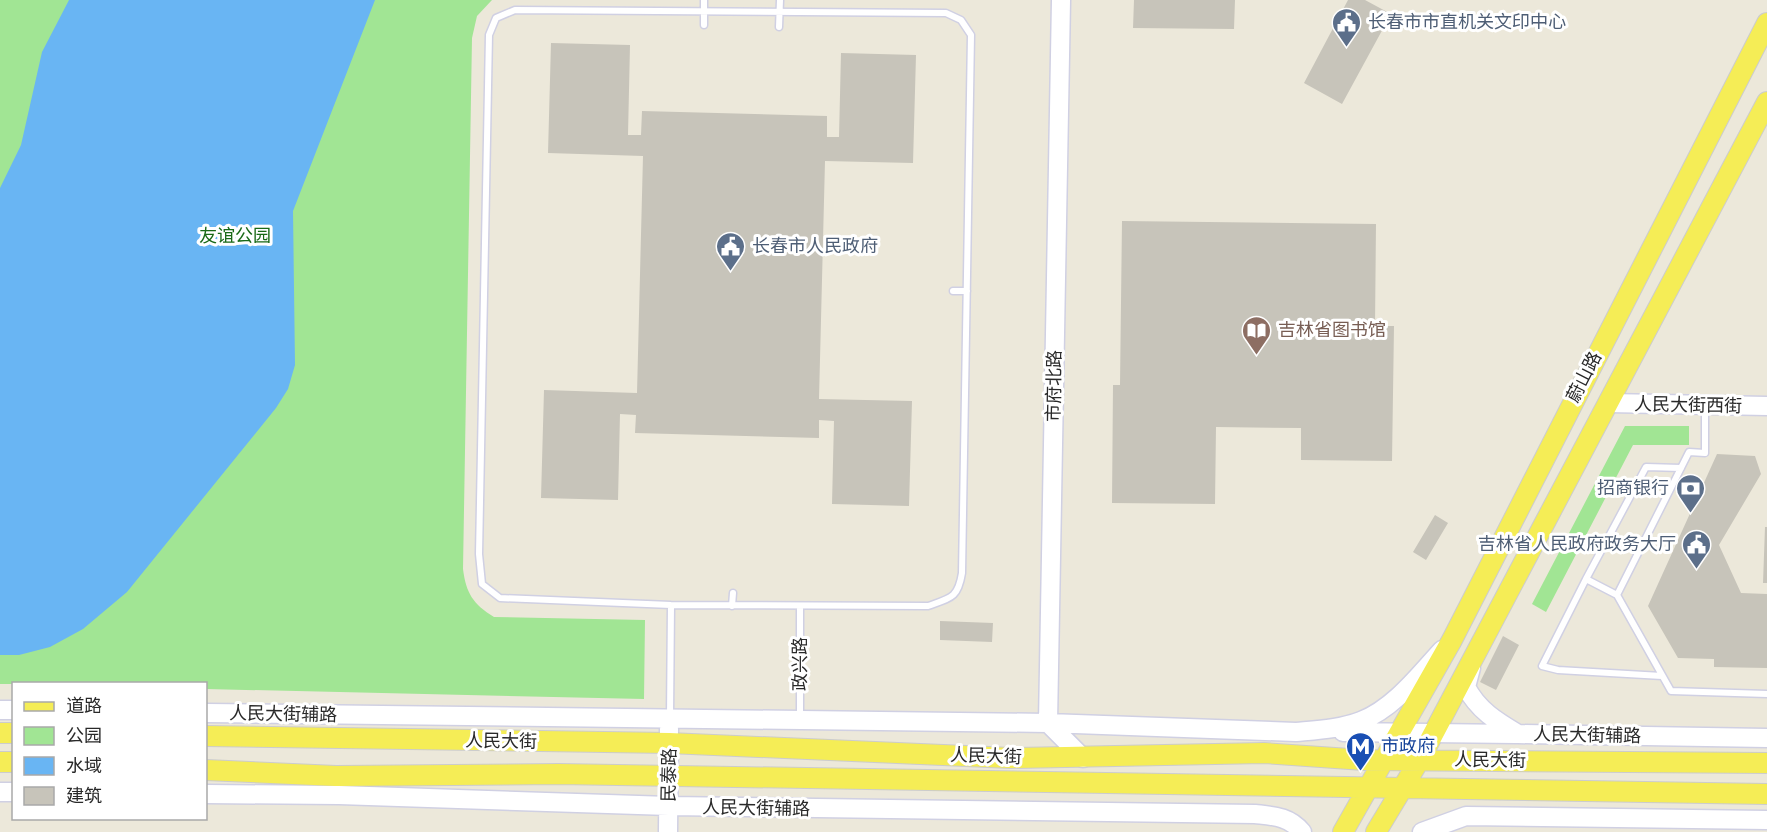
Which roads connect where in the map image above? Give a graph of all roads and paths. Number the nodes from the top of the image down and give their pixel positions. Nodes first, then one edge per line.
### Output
1 (704, 0) edge
2 (780, 0) edge
3 (1061, 0) edge
4 (704, 10) junction
5 (779, 12) junction
6 (1767, 22) edge
7 (704, 25) dead end
8 (779, 27) dead end
9 (1767, 102) edge
10 (953, 291) dead end
11 (967, 291) junction
12 (1608, 403) junction
13 (1705, 405) junction
14 (1767, 406) edge
15 (1681, 468) junction
16 (1586, 579) junction
17 (733, 593) dead end
18 (1617, 595) junction
19 (671, 605) junction
20 (732, 606) junction
21 (800, 606) junction
22 (1452, 640) junction
23 (1476, 649) junction
24 (1662, 676) junction
25 (1767, 694) edge
26 (207, 713) edge
27 (670, 718) junction
28 (800, 722) junction
29 (1048, 723) junction
30 (1296, 732) junction
31 (1401, 733) junction
32 (1433, 733) junction
33 (1518, 734) junction
34 (207, 736) edge
35 (1767, 738) edge
36 (669, 743) junction
37 (1083, 758) junction
38 (1420, 759) junction
39 (1383, 760) junction
40 (1767, 763) edge
41 (207, 770) edge
42 (669, 777) junction
43 (1366, 789) junction
44 (1401, 789) junction
45 (207, 794) edge
46 (1767, 794) edge
47 (669, 806) junction
48 (1767, 820) edge
49 (668, 832) edge
50 (1302, 832) edge
51 (1343, 832) edge
52 (1376, 832) edge
53 (1422, 832) edge

1 - 4 lane
2 - 5 lane
3 - 29 main road, 市府北路
4 - 5 lane
4 - 7 lane
4 - 19 lane
5 - 8 lane
5 - 11 lane
6 - 22 main road, 蔚山路
9 - 12 main road, 蔚山路
10 - 11 lane
11 - 21 lane
12 - 13 main road, 人民大街西街
12 - 23 main road, 蔚山路
13 - 14 main road, 人民大街西街
13 - 15 lane
15 - 16 lane
15 - 18 lane
16 - 18 lane
16 - 24 lane
17 - 20 lane
18 - 24 lane
19 - 20 lane
19 - 27 lane
20 - 21 lane
21 - 28 lane, 政兴路
22 - 30 main road
22 - 31 main road, 蔚山路
23 - 32 main road, 蔚山路
23 - 33 main road, 人民大街辅路
24 - 25 lane
26 - 27 main road, 人民大街辅路
27 - 28 main road, 人民大街辅路
27 - 36 main road, 民泰路
28 - 29 main road, 人民大街辅路
29 - 30 main road, 人民大街辅路
29 - 37 main road
30 - 31 main road
31 - 32 main road
31 - 39 main road, 蔚山路
32 - 33 main road
32 - 38 main road, 蔚山路
33 - 35 main road, 人民大街辅路
34 - 36 main road, 人民大街
36 - 37 main road, 人民大街
36 - 42 main road, 民泰路
37 - 39 main road, 人民大街
38 - 39 main road, 人民大街
38 - 40 main road, 人民大街
38 - 44 main road, 蔚山路
39 - 43 main road, 蔚山路
41 - 42 main road, 人民大街
42 - 43 main road, 人民大街
42 - 47 main road, 民泰路
43 - 44 main road, 人民大街
43 - 51 main road, 蔚山路
44 - 46 main road, 人民大街
44 - 52 main road, 蔚山路
45 - 47 main road, 人民大街辅路
47 - 49 main road, 民泰路
47 - 50 main road, 人民大街辅路
48 - 53 main road

